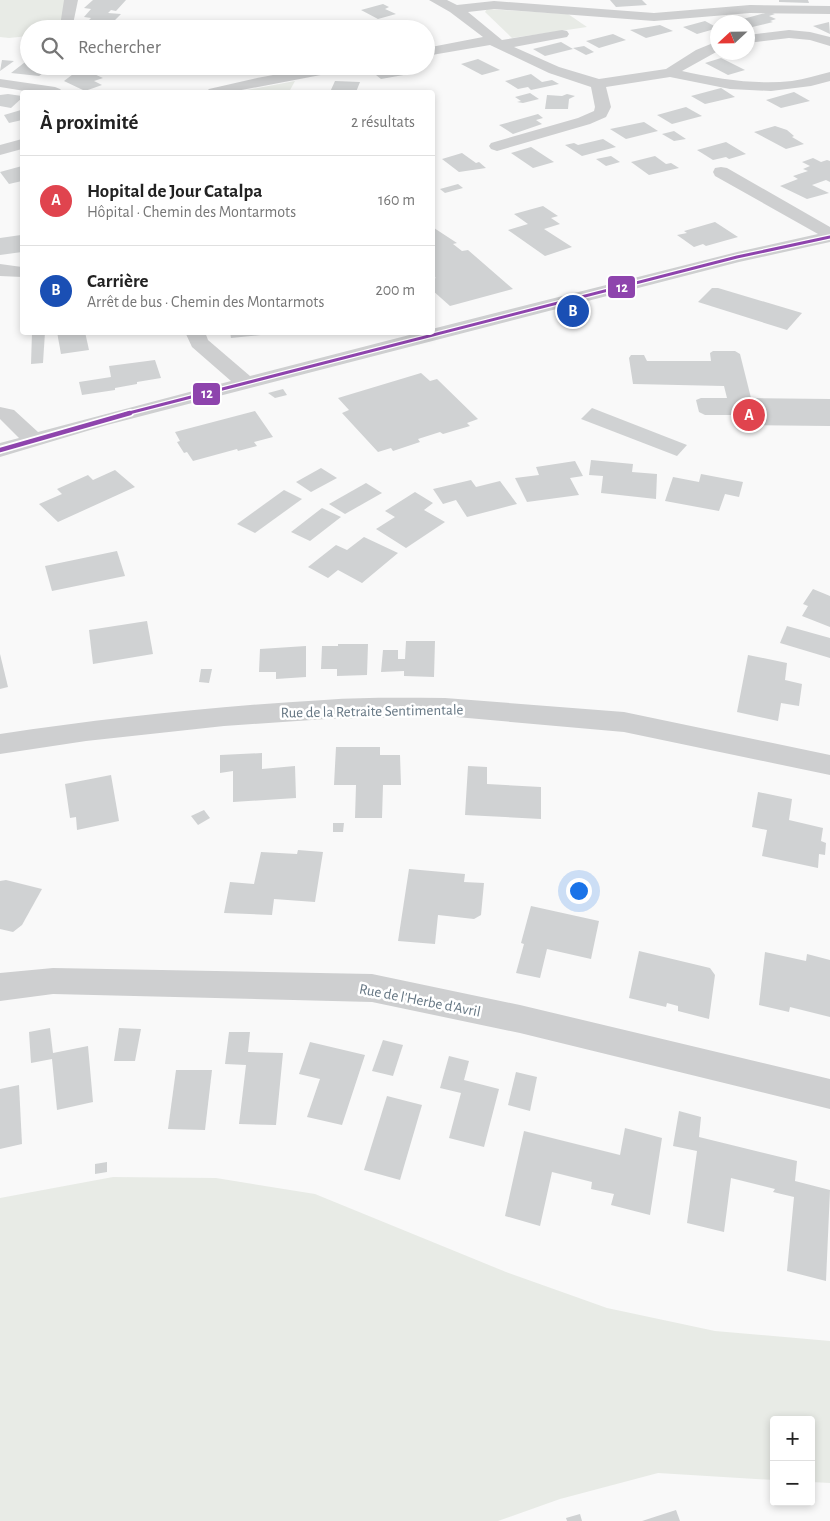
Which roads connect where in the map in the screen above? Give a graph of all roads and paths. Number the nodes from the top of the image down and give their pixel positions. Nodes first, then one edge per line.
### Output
1 (71, 0) edge
2 (436, 0) edge
3 (455, 9) junction
4 (830, 10) edge
5 (68, 20) edge
6 (562, 34) dead end
7 (755, 38) edge
8 (830, 42) edge
9 (496, 43) junction
10 (710, 49) edge
11 (435, 51) edge
12 (670, 73) junction
13 (296, 75) edge
14 (830, 76) edge
15 (0, 83) edge
16 (598, 84) junction
17 (43, 90) edge
18 (223, 90) edge
19 (20, 145) edge
20 (497, 146) dead end
21 (0, 150) edge
22 (722, 172) dead end
23 (830, 235) edge
24 (0, 270) edge
25 (20, 272) edge
26 (196, 335) edge
27 (247, 384) junction
28 (0, 413) edge
29 (33, 440) junction
30 (0, 450) edge
31 (0, 744) edge
32 (830, 765) edge
33 (0, 987) edge
34 (830, 1094) edge

1 - 5 street
2 - 3 street
3 - 4 street
3 - 9 street
6 - 9 street
7 - 8 street
9 - 11 street
9 - 16 street
10 - 12 street
12 - 14 street
12 - 16 street
13 - 18 street
15 - 17 street
16 - 20 street
19 - 21 street
22 - 23 street
23 - 27 street
24 - 25 street
26 - 27 street
27 - 29 street
28 - 29 street
29 - 30 street
31 - 32 street, Rue de la Retraite Sentimentale
33 - 34 street, Rue de l'Herbe d'Avril

